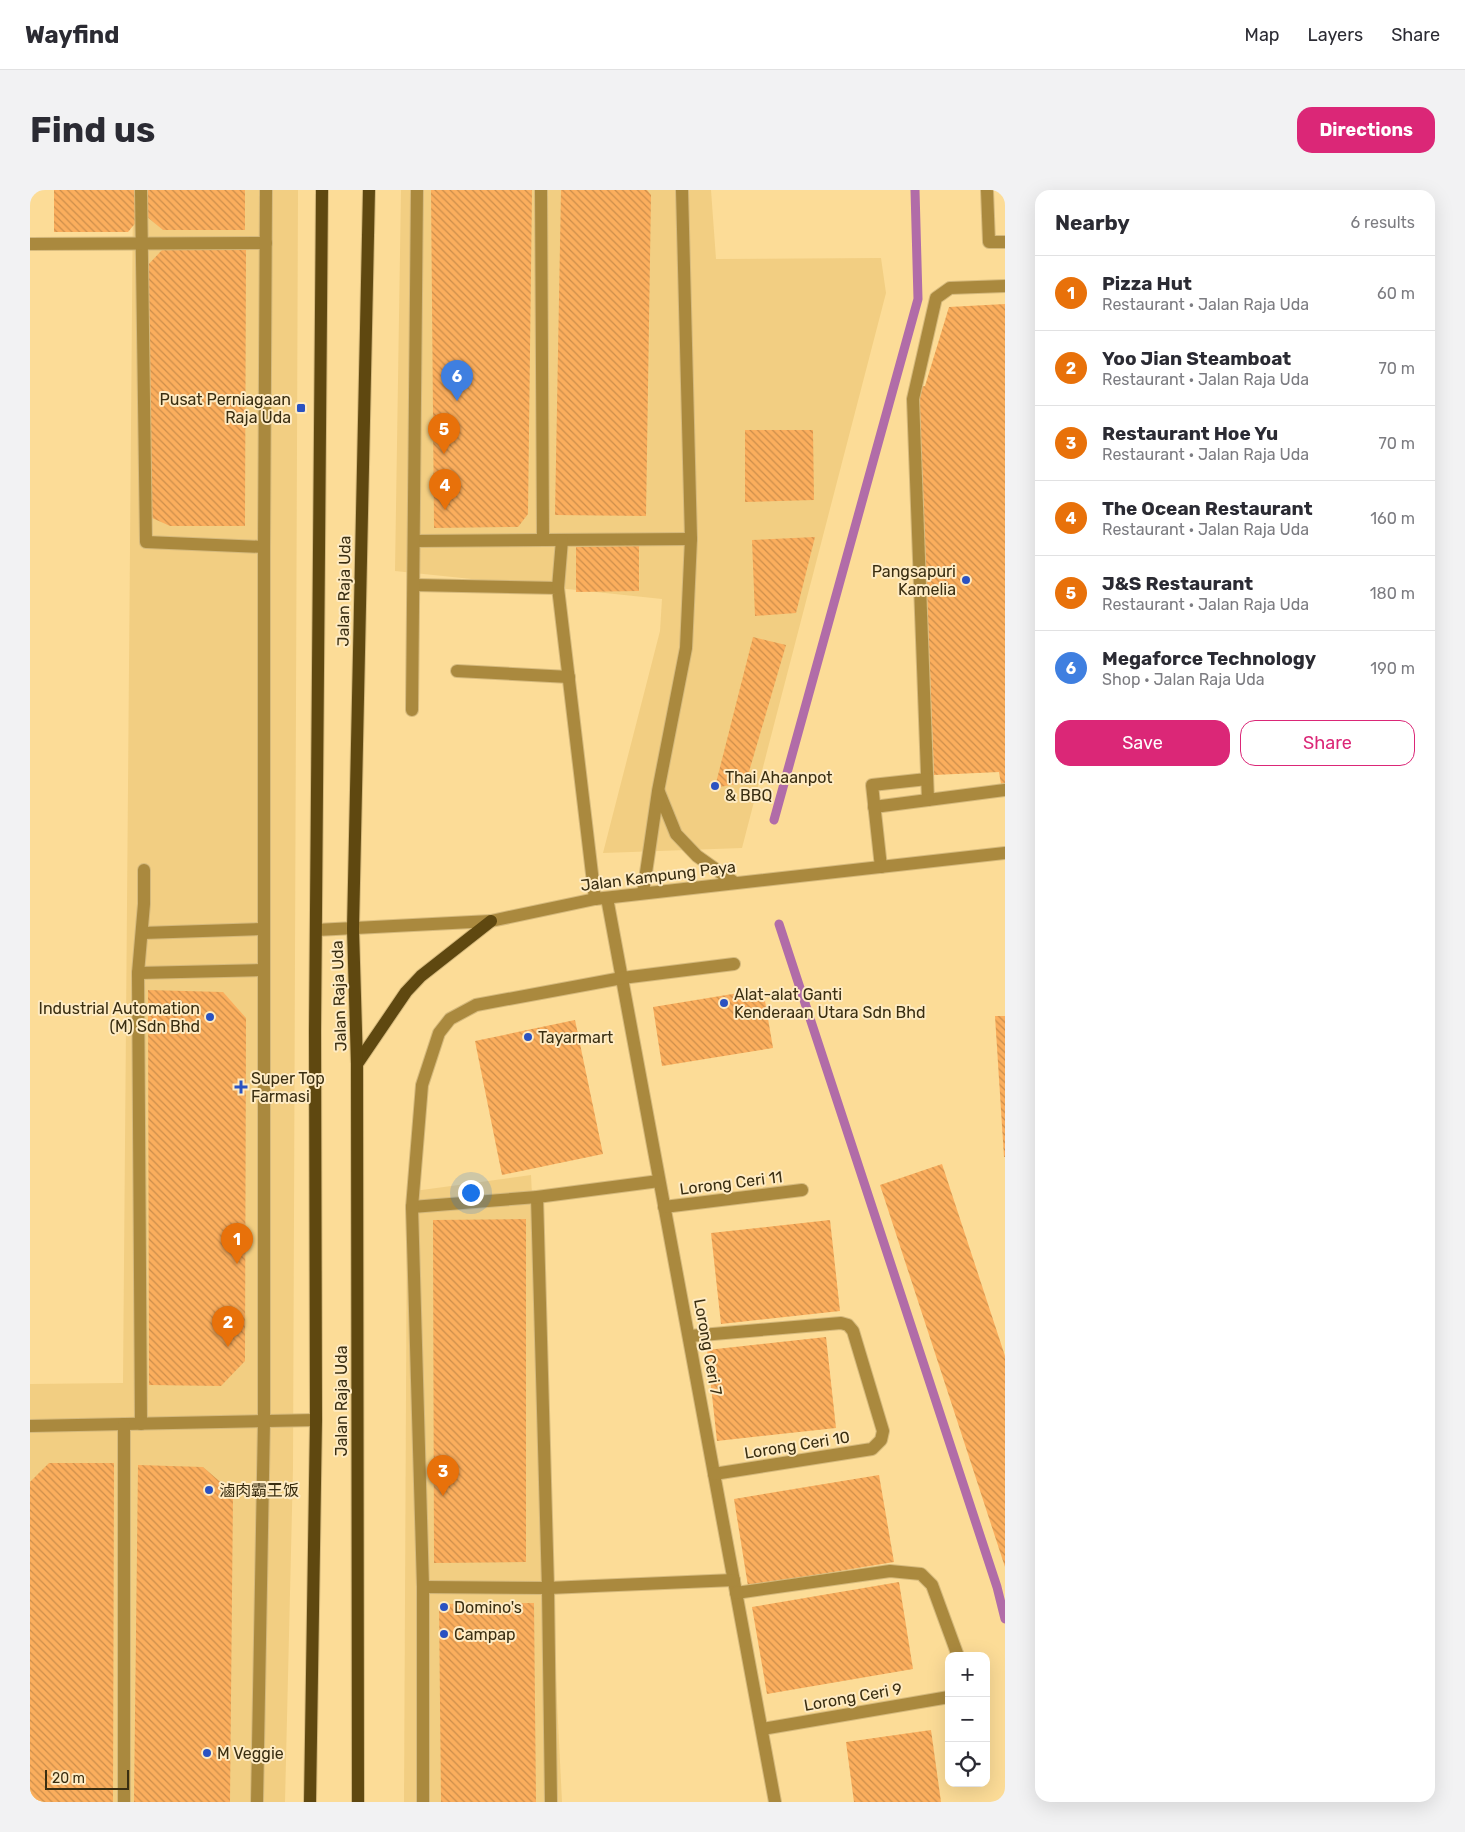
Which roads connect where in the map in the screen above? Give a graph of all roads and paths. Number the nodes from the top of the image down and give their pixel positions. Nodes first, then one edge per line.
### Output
1 (141, 190) edge
2 (266, 190) edge
3 (322, 190) edge
4 (370, 190) edge
5 (417, 190) edge
6 (540, 190) edge
7 (682, 190) edge
8 (987, 190) edge
9 (266, 242) junction
10 (1005, 242) edge
11 (30, 244) edge
12 (141, 244) junction
13 (1005, 286) edge
14 (691, 539) junction
15 (543, 540) junction
16 (562, 540) junction
17 (414, 541) junction
18 (264, 547) junction
19 (414, 585) junction
20 (558, 588) junction
21 (457, 671) dead end
22 (569, 677) junction
23 (412, 710) dead end
24 (927, 779) junction
25 (1005, 790) edge
26 (658, 791) junction
27 (928, 800) junction
28 (874, 807) junction
29 (1005, 853) edge
30 (881, 867) junction
31 (144, 870) dead end
32 (735, 883) junction
33 (643, 893) junction
34 (601, 899) junction
35 (491, 920) junction
36 (264, 929) junction
37 (353, 929) junction
38 (316, 930) junction
39 (142, 933) junction
40 (734, 964) dead end
41 (264, 970) junction
42 (138, 973) junction
43 (622, 978) junction
44 (357, 1064) junction
45 (659, 1182) junction
46 (802, 1190) dead end
47 (537, 1197) junction
48 (412, 1207) junction
49 (664, 1207) junction
50 (690, 1336) junction
51 (316, 1420) junction
52 (264, 1421) junction
53 (124, 1424) junction
54 (141, 1424) junction
55 (30, 1426) edge
56 (714, 1474) junction
57 (734, 1580) junction
58 (423, 1587) junction
59 (548, 1588) junction
60 (736, 1593) junction
61 (957, 1652) edge
62 (945, 1698) edge
63 (762, 1729) junction
64 (124, 1802) edge
65 (258, 1802) edge
66 (310, 1802) edge
67 (358, 1802) edge
68 (424, 1802) edge
69 (551, 1802) edge
70 (775, 1802) edge

1 - 12 street
2 - 9 street
3 - 38 main road, Jalan Raja Uda
4 - 37 main road, Jalan Raja Uda
5 - 17 street
6 - 15 street
7 - 14 street
8 - 10 street
9 - 12 street
9 - 18 street
11 - 12 street
12 - 18 street
13 - 24 street
14 - 16 street
14 - 26 street
15 - 16 street
15 - 17 street
16 - 20 street, Lorong Ceri 7
17 - 19 street
18 - 36 street
19 - 20 street
19 - 23 street
20 - 22 street, Lorong Ceri 7
21 - 22 street
22 - 34 street, Lorong Ceri 7
24 - 27 street
24 - 28 street
25 - 27 street
26 - 32 street
26 - 33 street
27 - 28 street
28 - 30 street
29 - 30 street, Jalan Kampung Paya
30 - 32 street, Jalan Kampung Paya
31 - 39 street
32 - 33 street, Jalan Kampung Paya
33 - 34 street, Jalan Kampung Paya
34 - 35 street, Jalan Kampung Paya
34 - 43 street, Lorong Ceri 7
35 - 37 street, Jalan Kampung Paya
35 - 44 main road
36 - 39 street
36 - 41 street
37 - 38 street, Jalan Kampung Paya
37 - 44 main road, Jalan Raja Uda
38 - 51 main road, Jalan Raja Uda
39 - 42 street
40 - 43 street
41 - 42 street
41 - 52 street
42 - 54 street
43 - 45 street, Lorong Ceri 7
43 - 48 street
44 - 67 main road, Jalan Raja Uda
45 - 47 street
45 - 49 street, Lorong Ceri 7
46 - 49 street, Lorong Ceri 11
47 - 48 street
47 - 59 street
48 - 58 street
49 - 50 street, Lorong Ceri 7
50 - 56 street, Lorong Ceri 7
50 - 56 street, Lorong Ceri 10
51 - 52 street
51 - 66 main road, Jalan Raja Uda
52 - 54 street
52 - 65 street
53 - 54 street
53 - 55 street
53 - 64 street
56 - 57 street, Lorong Ceri 7
57 - 59 street
57 - 60 street, Lorong Ceri 7
58 - 59 street
58 - 68 street
59 - 69 street
60 - 61 street
60 - 63 street, Lorong Ceri 7
62 - 63 street, Lorong Ceri 9
63 - 70 street, Lorong Ceri 7

